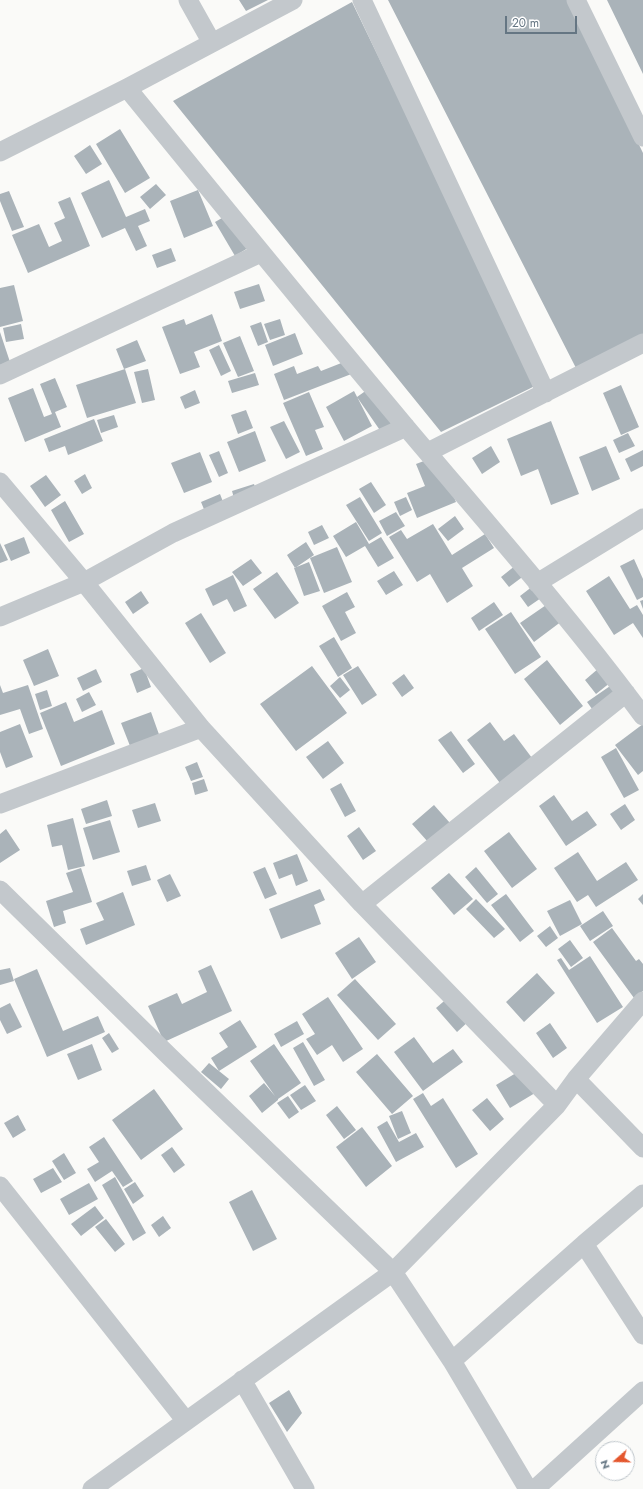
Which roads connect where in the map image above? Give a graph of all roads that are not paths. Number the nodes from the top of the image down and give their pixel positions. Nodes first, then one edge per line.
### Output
1 (188, 0) edge
2 (292, 0) edge
3 (362, 0) edge
4 (576, 0) edge
5 (212, 43) junction
6 (127, 88) junction
7 (643, 137) edge
8 (0, 152) edge
9 (261, 254) junction
10 (643, 343) edge
11 (0, 376) edge
12 (546, 393) junction
13 (406, 427) junction
14 (428, 452) junction
15 (0, 482) edge
16 (643, 518) edge
17 (84, 582) junction
18 (537, 583) junction
19 (0, 617) edge
20 (626, 693) junction
21 (643, 716) edge
22 (202, 728) junction
23 (0, 804) edge
24 (0, 890) edge
25 (362, 904) junction
26 (643, 1001) edge
27 (576, 1079) junction
28 (557, 1105) junction
29 (643, 1148) edge
30 (0, 1186) edge
31 (643, 1194) edge
32 (584, 1244) junction
33 (393, 1272) junction
34 (643, 1335) edge
35 (452, 1361) junction
36 (242, 1380) junction
37 (643, 1391) edge
38 (186, 1420) junction
39 (92, 1489) edge
40 (305, 1489) edge
41 (528, 1489) edge
42 (535, 1489) edge

1 - 5 street
2 - 5 street
3 - 12 street
4 - 7 street
5 - 6 street
6 - 8 street
6 - 9 street
9 - 11 street
9 - 13 street
10 - 12 street
12 - 14 street
13 - 14 street
13 - 17 street
14 - 18 street
15 - 17 street
16 - 18 street
17 - 19 street
17 - 22 street
18 - 20 street
20 - 21 street
20 - 25 street
22 - 23 street
22 - 25 street
24 - 33 street
25 - 28 street
26 - 27 street
27 - 28 street
27 - 29 street
28 - 33 street
30 - 38 street
31 - 32 street
32 - 34 street
32 - 35 street
33 - 35 street
33 - 36 street
35 - 41 street
36 - 38 street
36 - 40 street
37 - 42 street
38 - 39 street

